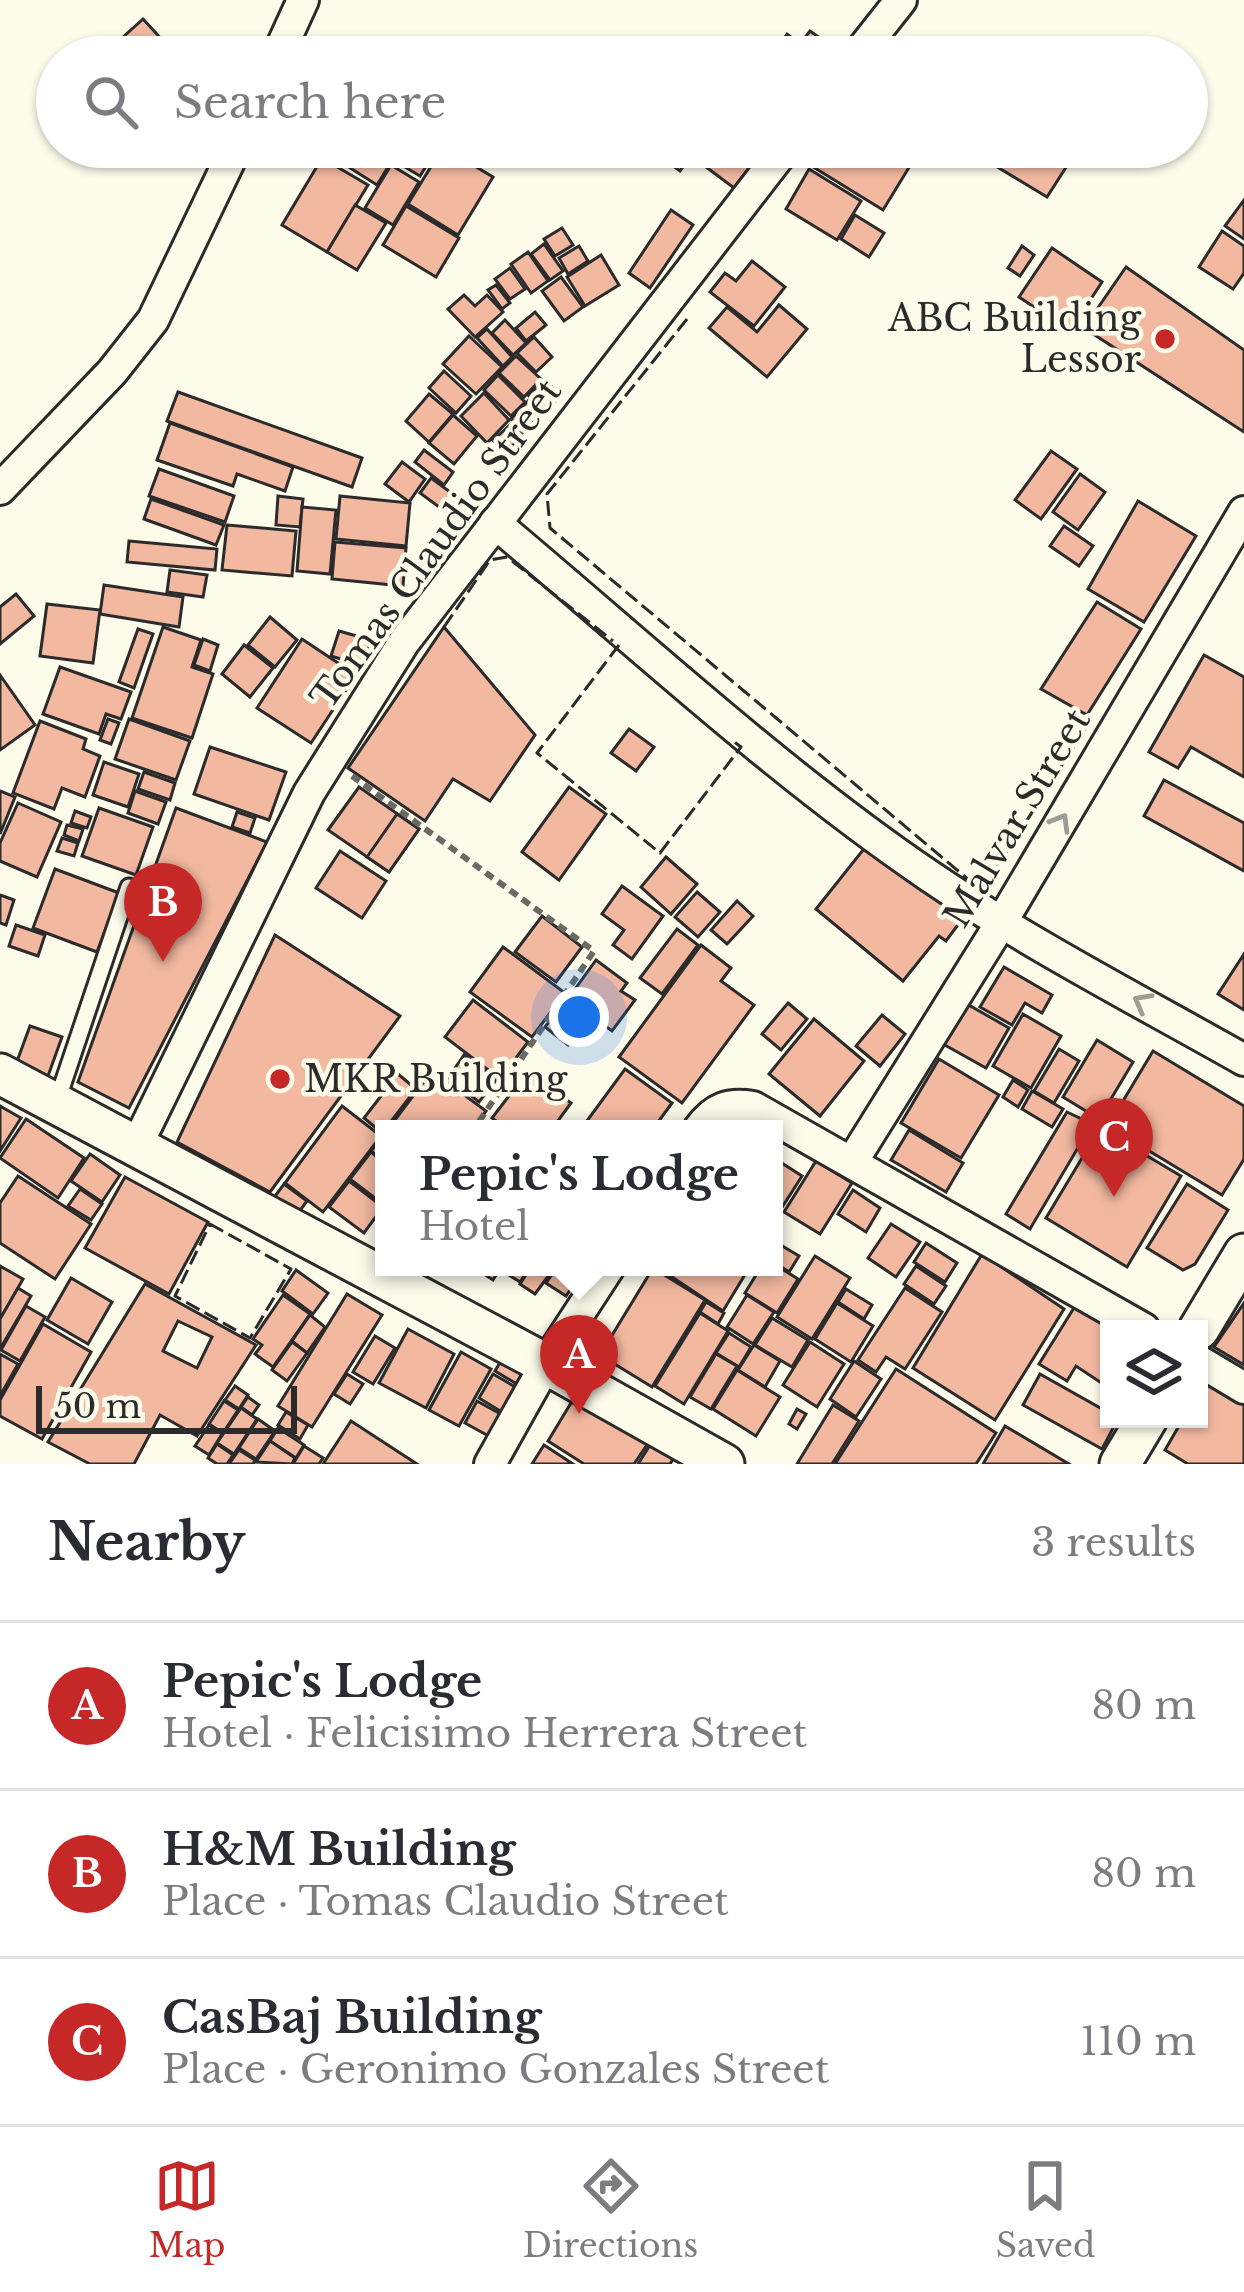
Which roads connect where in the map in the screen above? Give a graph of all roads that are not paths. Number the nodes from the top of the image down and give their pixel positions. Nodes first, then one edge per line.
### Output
1 (303, 0) edge
2 (901, 0) edge
3 (287, 36) edge
4 (873, 36) edge
5 (226, 168) edge
6 (770, 168) edge
7 (0, 489) edge
8 (495, 523) junction
9 (1240, 527) edge
10 (129, 887) dead end
11 (1001, 923) junction
12 (1244, 1060) edge
13 (0, 1074) edge
14 (56, 1105) junction
15 (707, 1120) edge
16 (776, 1120) edge
17 (783, 1124) edge
18 (135, 1149) junction
19 (851, 1162) junction
20 (1244, 1253) edge
21 (375, 1275) edge
22 (378, 1276) edge
23 (604, 1276) edge
24 (1128, 1320) edge
25 (1205, 1320) edge
26 (546, 1364) junction
27 (1208, 1366) edge
28 (1244, 1388) edge
29 (1142, 1428) edge
30 (490, 1464) edge
31 (724, 1464) edge
32 (1120, 1464) edge

1 - 3 street
2 - 4 street
5 - 7 street
6 - 8 street, Tomas Claudio Street
8 - 11 street
8 - 18 street, Tomas Claudio Street
11 -> 9 street, Malvar Street
10 - 14 lane
12 -> 11 street
11 - 19 street, Malvar Street
13 - 14 street
14 - 18 street
15 - 16 street
17 - 19 street
18 - 21 street
19 - 24 street
20 - 25 street
22 - 26 street
23 - 26 street
26 - 30 street
26 - 31 street
27 - 28 street
29 - 32 street

